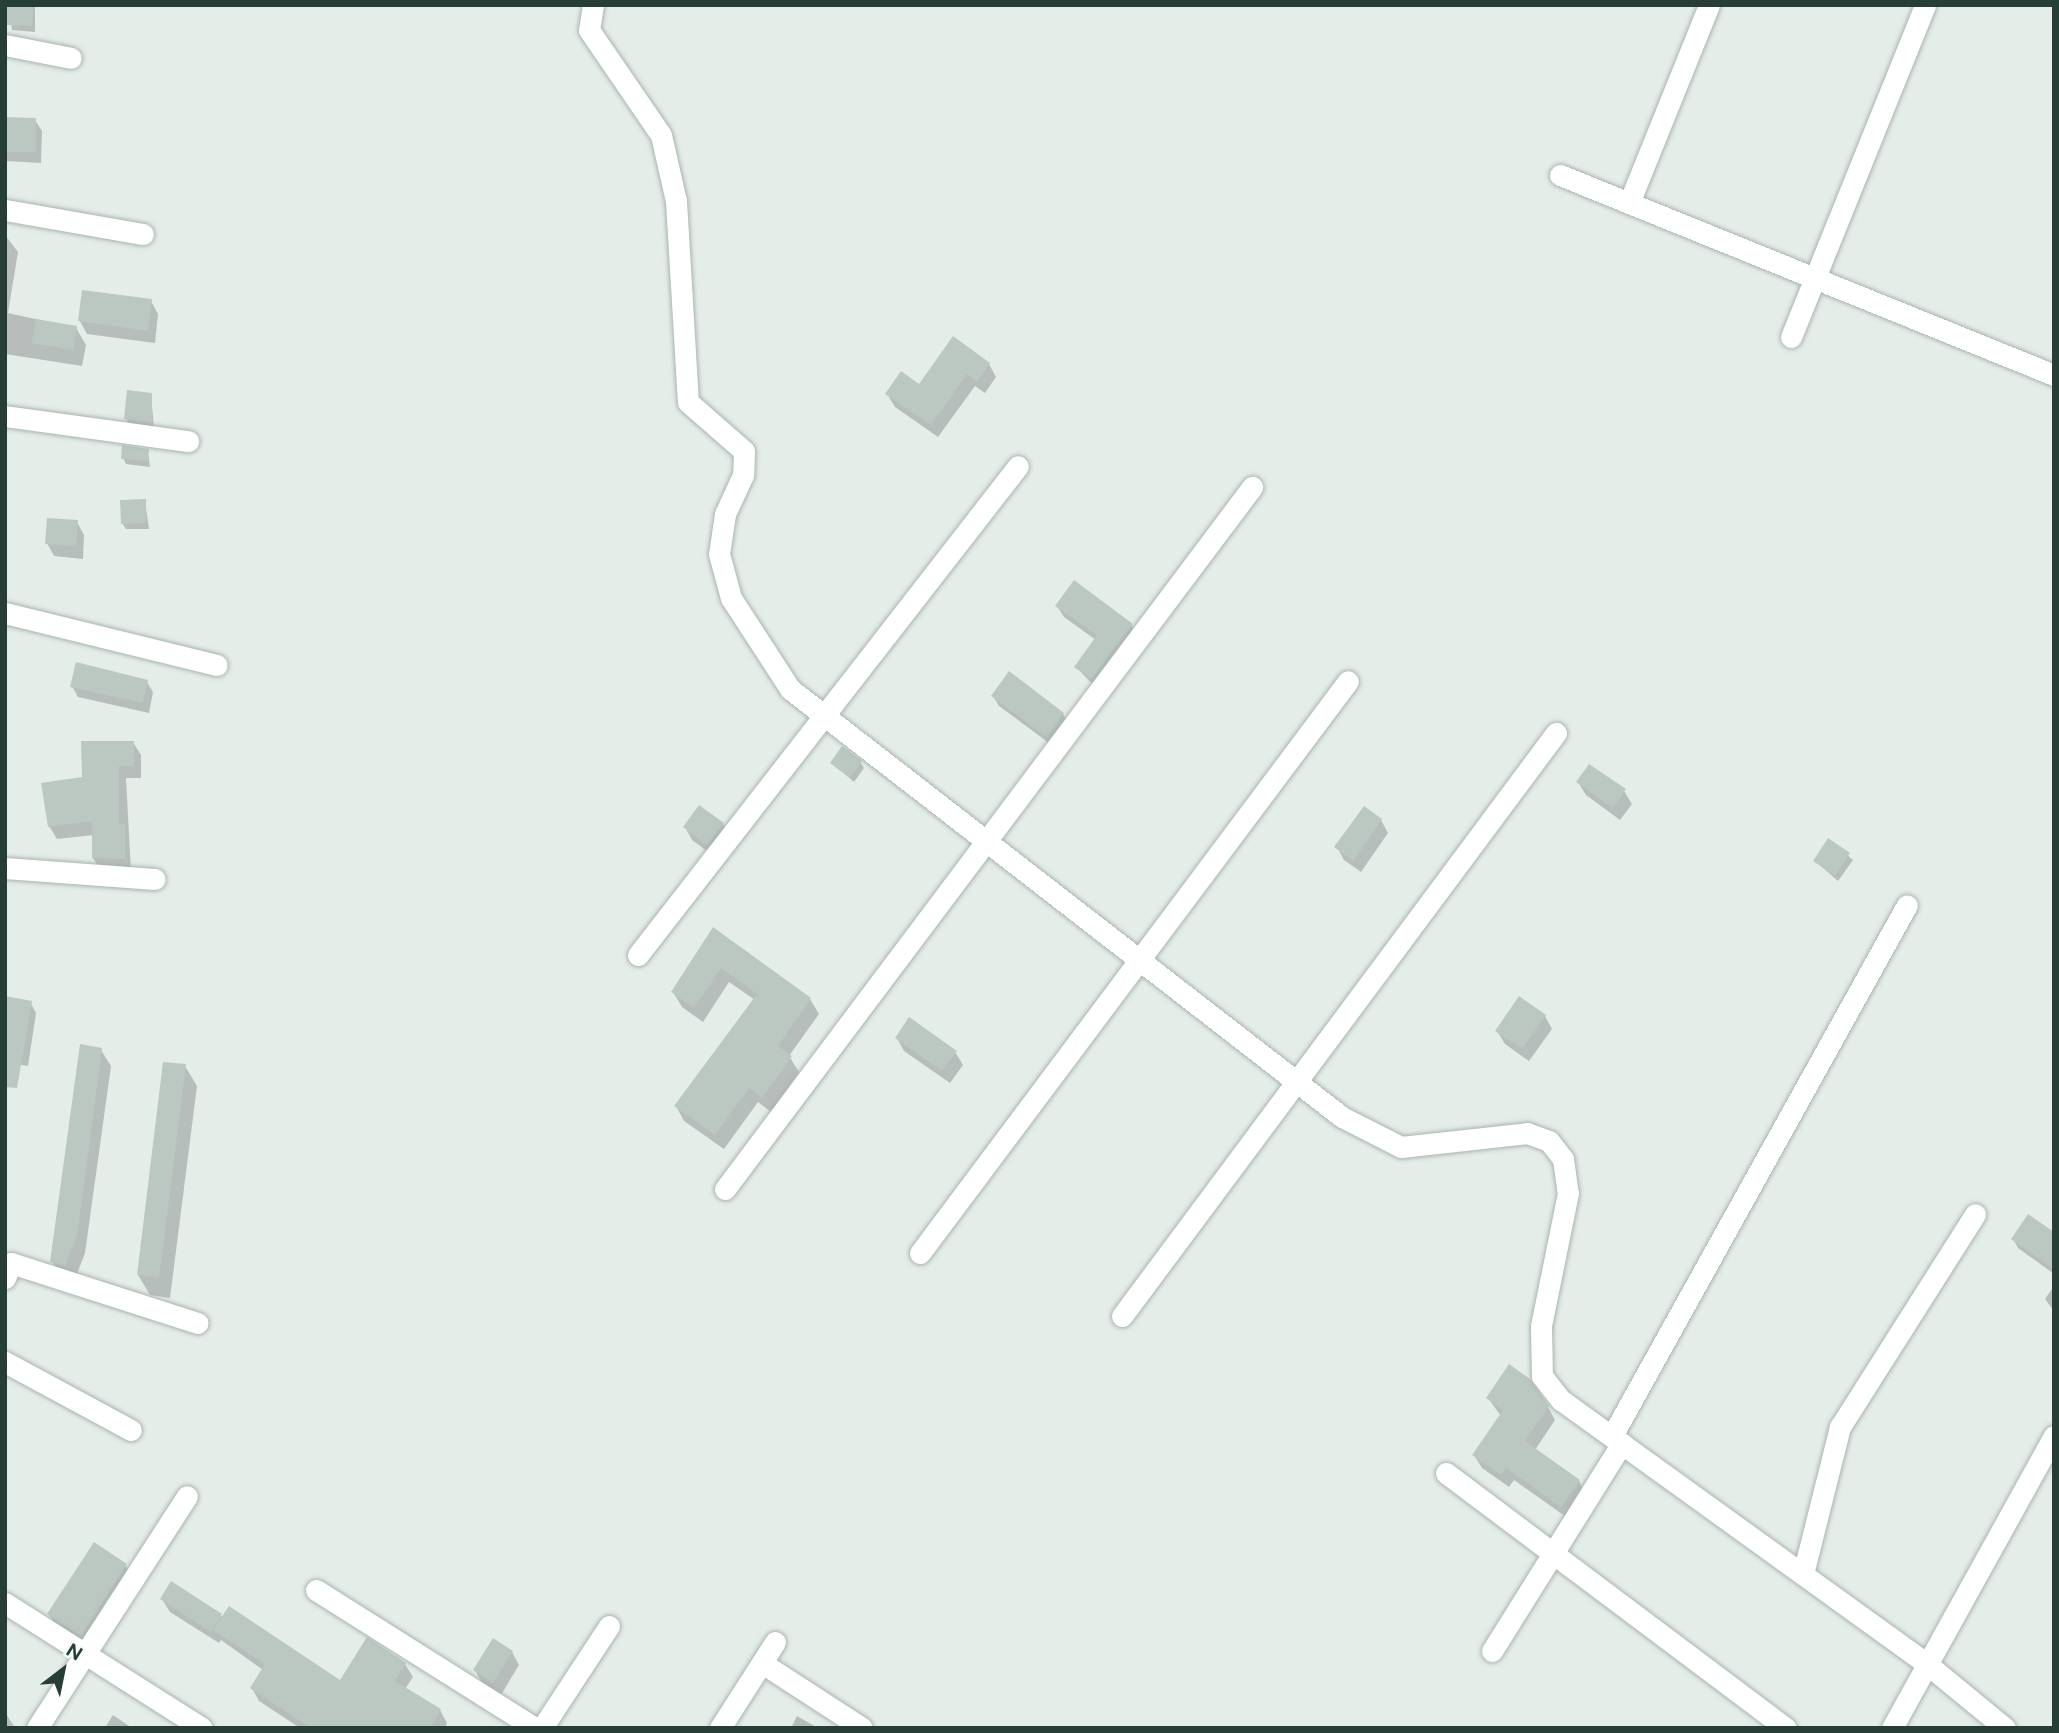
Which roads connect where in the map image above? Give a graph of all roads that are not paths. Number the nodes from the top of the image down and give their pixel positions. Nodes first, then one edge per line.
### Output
1 (593, 5) edge
2 (1710, 5) edge
3 (1925, 5) edge
4 (5, 45) edge
5 (71, 58) dead end
6 (1560, 175) dead end
7 (1629, 203) junction
8 (5, 210) edge
9 (143, 234) dead end
10 (1815, 279) junction
11 (1791, 337) dead end
12 (2054, 375) edge
13 (5, 415) edge
14 (188, 441) dead end
15 (1018, 466) dead end
16 (1252, 487) dead end
17 (5, 613) edge
18 (217, 665) dead end
19 (1348, 681) dead end
20 (824, 716) junction
21 (1556, 733) dead end
22 (987, 841) junction
23 (5, 868) edge
24 (155, 879) dead end
25 (1907, 905) dead end
26 (638, 955) dead end
27 (1140, 960) junction
28 (1296, 1082) junction
29 (725, 1189) dead end
30 (1975, 1214) dead end
31 (920, 1253) dead end
32 (5, 1278) edge
33 (1122, 1315) dead end
34 (198, 1323) dead end
35 (5, 1363) edge
36 (131, 1430) dead end
37 (2054, 1436) edge
38 (1617, 1440) junction
39 (1446, 1473) dead end
40 (187, 1496) dead end
41 (1554, 1553) junction
42 (1803, 1574) junction
43 (316, 1590) dead end
44 (5, 1603) edge
45 (609, 1626) dead end
46 (775, 1642) dead end
47 (1492, 1651) dead end
48 (85, 1654) junction
49 (762, 1663) junction
50 (1927, 1664) junction
51 (37, 1728) edge
52 (202, 1728) edge
53 (535, 1728) edge
54 (542, 1728) edge
55 (720, 1728) edge
56 (862, 1728) edge
57 (1786, 1728) edge
58 (1892, 1728) edge
59 (2005, 1728) edge

1 - 20 street
2 - 7 street
3 - 10 street
4 - 5 street
6 - 7 street
7 - 10 street
8 - 9 street
10 - 11 street
10 - 12 street
13 - 14 street
15 - 20 street
16 - 22 street
17 - 18 street
19 - 27 street
20 - 22 street
20 - 26 street
21 - 28 street
22 - 27 street
22 - 29 street
23 - 24 street
25 - 38 street
27 - 28 street
27 - 31 street
28 - 33 street
28 - 38 street
30 - 42 street
32 - 34 street
35 - 36 street
37 - 50 street
38 - 41 street
38 - 42 street
39 - 41 street
40 - 48 street
41 - 47 street
41 - 57 street
42 - 50 street
43 - 53 street
44 - 48 street
45 - 54 street
46 - 49 street
48 - 51 street
48 - 52 street
49 - 55 street
49 - 56 street
50 - 58 street
50 - 59 street

